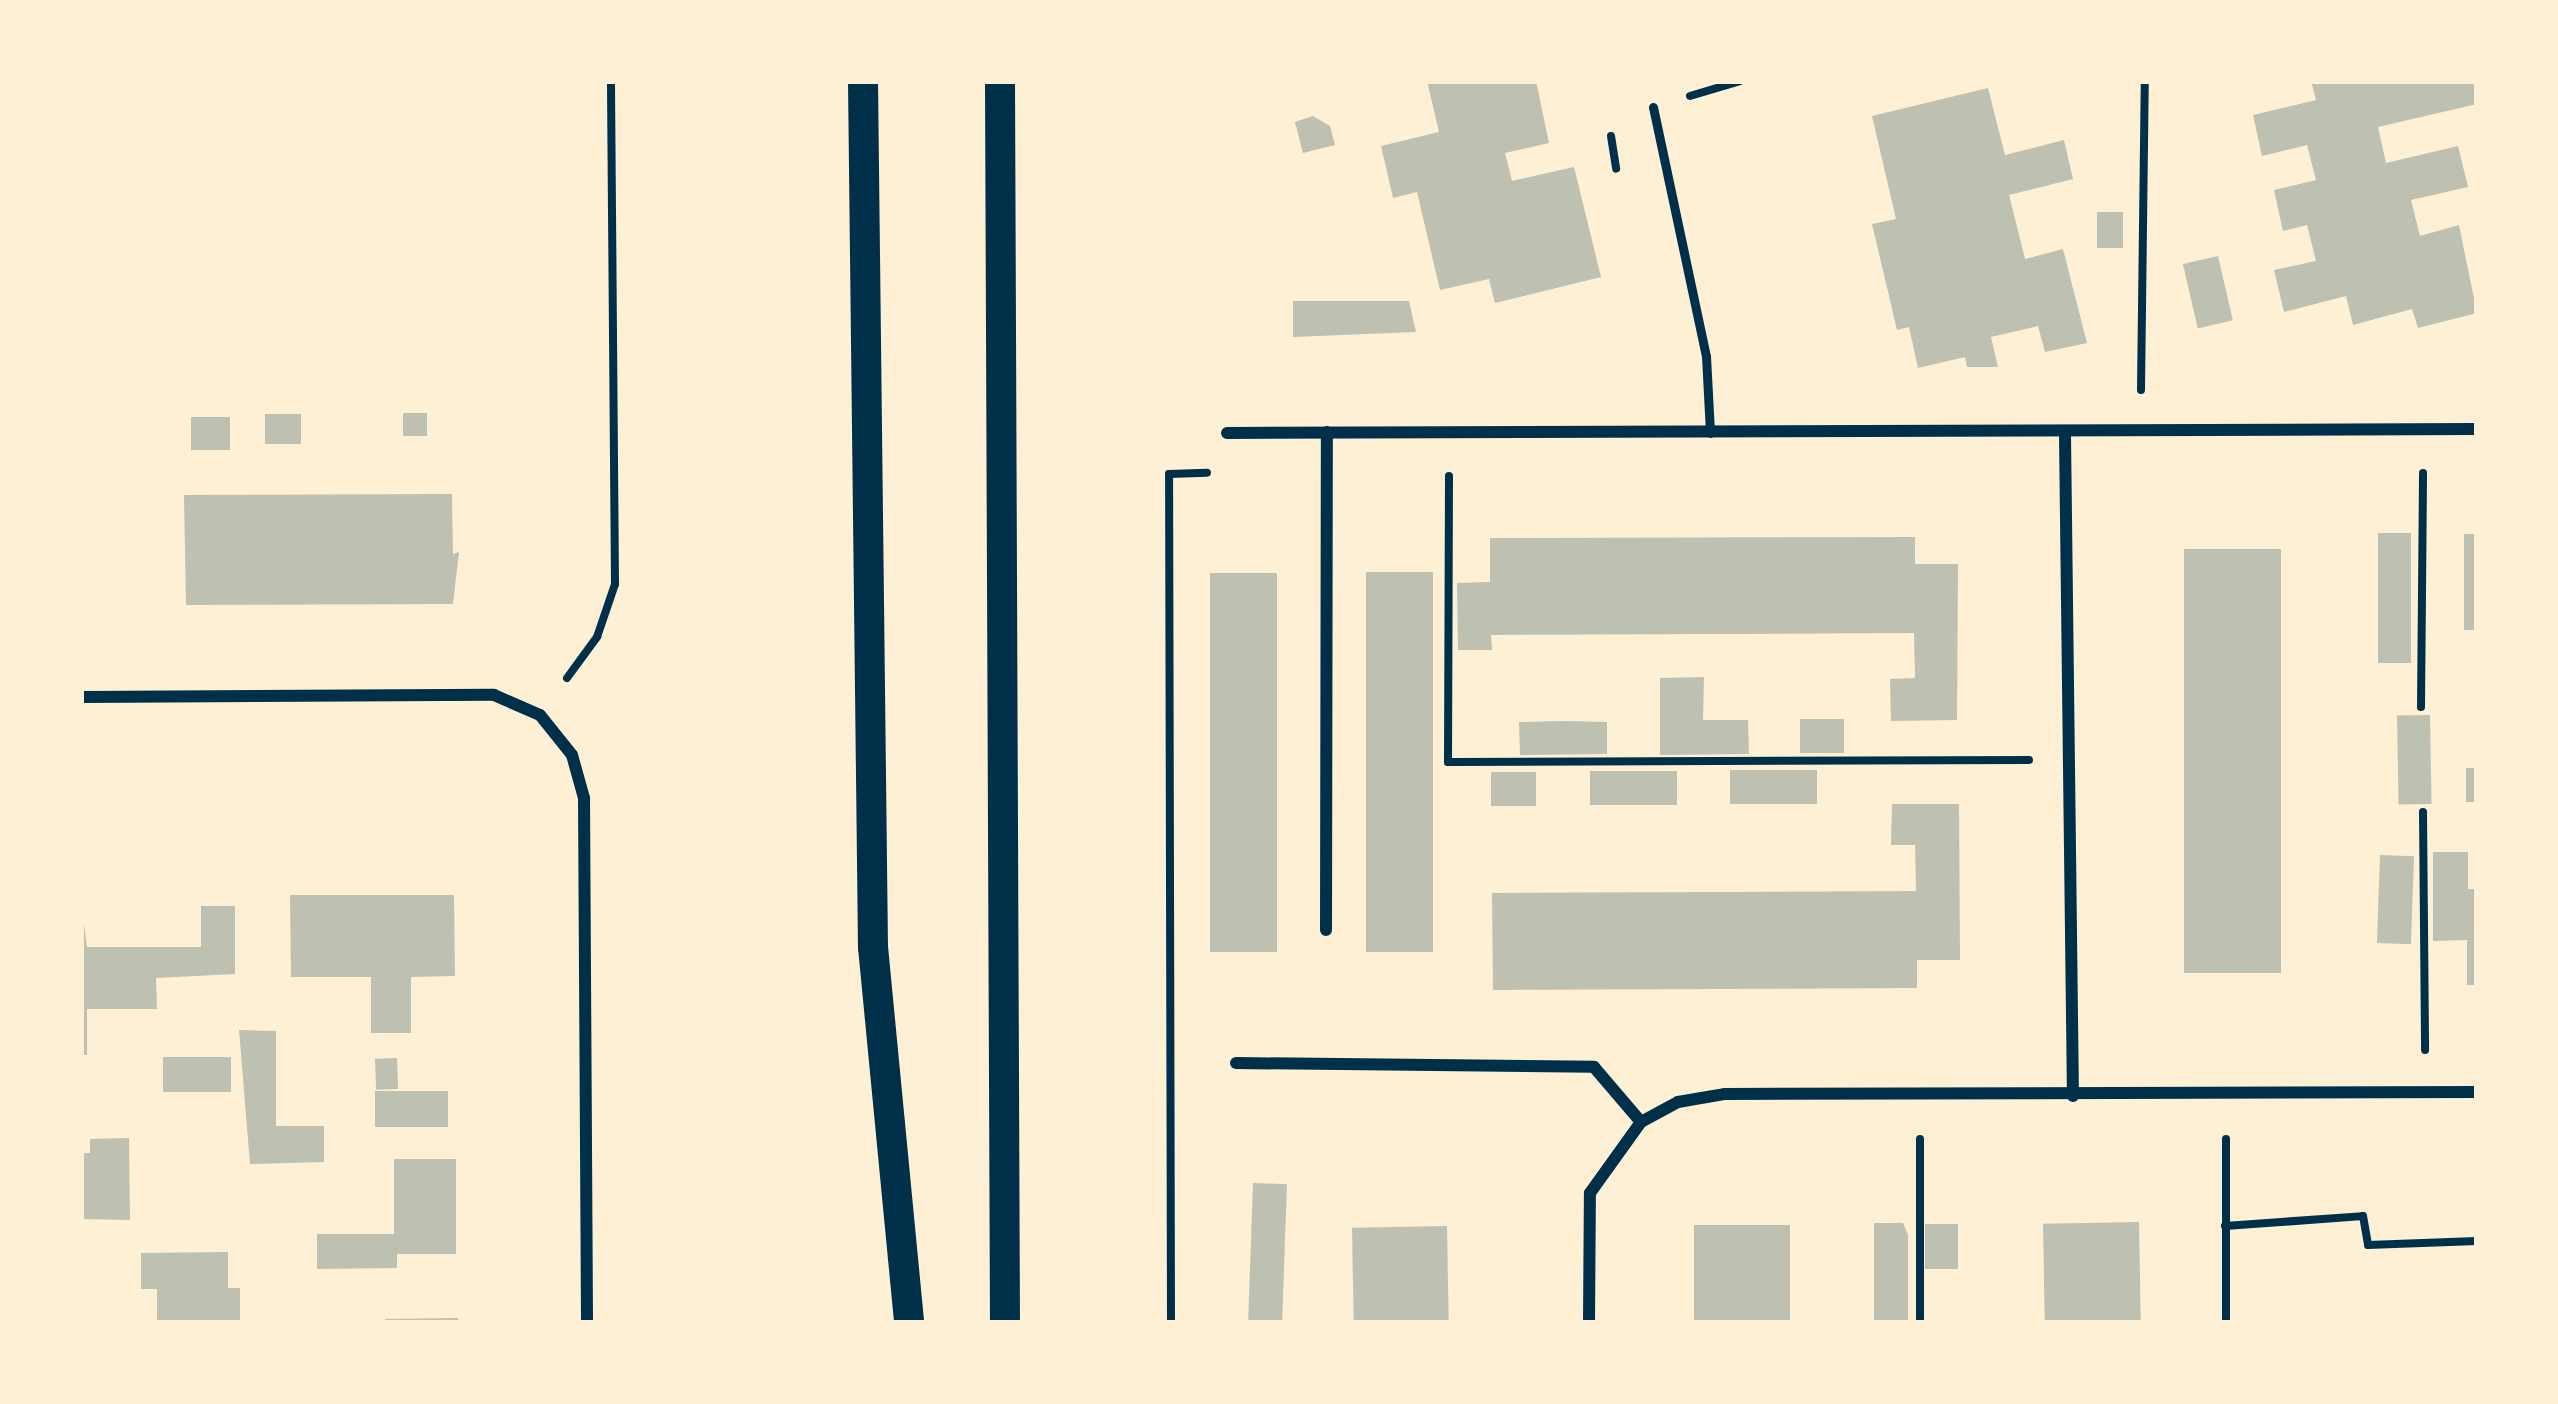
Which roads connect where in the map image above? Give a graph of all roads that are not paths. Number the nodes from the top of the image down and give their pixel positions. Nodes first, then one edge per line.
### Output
1 (863, 81) edge
2 (1000, 81) edge
3 (1653, 107) dead end
4 (2477, 429) edge
5 (1327, 432) junction
6 (1710, 433) junction
7 (1227, 434) dead end
8 (2065, 435) junction
9 (81, 697) edge
10 (1325, 930) dead end
11 (1236, 1064) dead end
12 (2477, 1092) edge
13 (2073, 1096) junction
14 (1641, 1122) junction
15 (587, 1323) edge
16 (909, 1323) edge
17 (1005, 1323) edge
18 (1589, 1323) edge

1 - 16 main road
2 - 17 main road
3 - 6 lane
4 - 8 street
5 - 6 street
5 - 7 street
5 - 10 street
6 - 8 street
8 - 13 street
9 - 15 street
11 - 14 street
12 - 13 street
13 - 14 street
14 - 18 street

